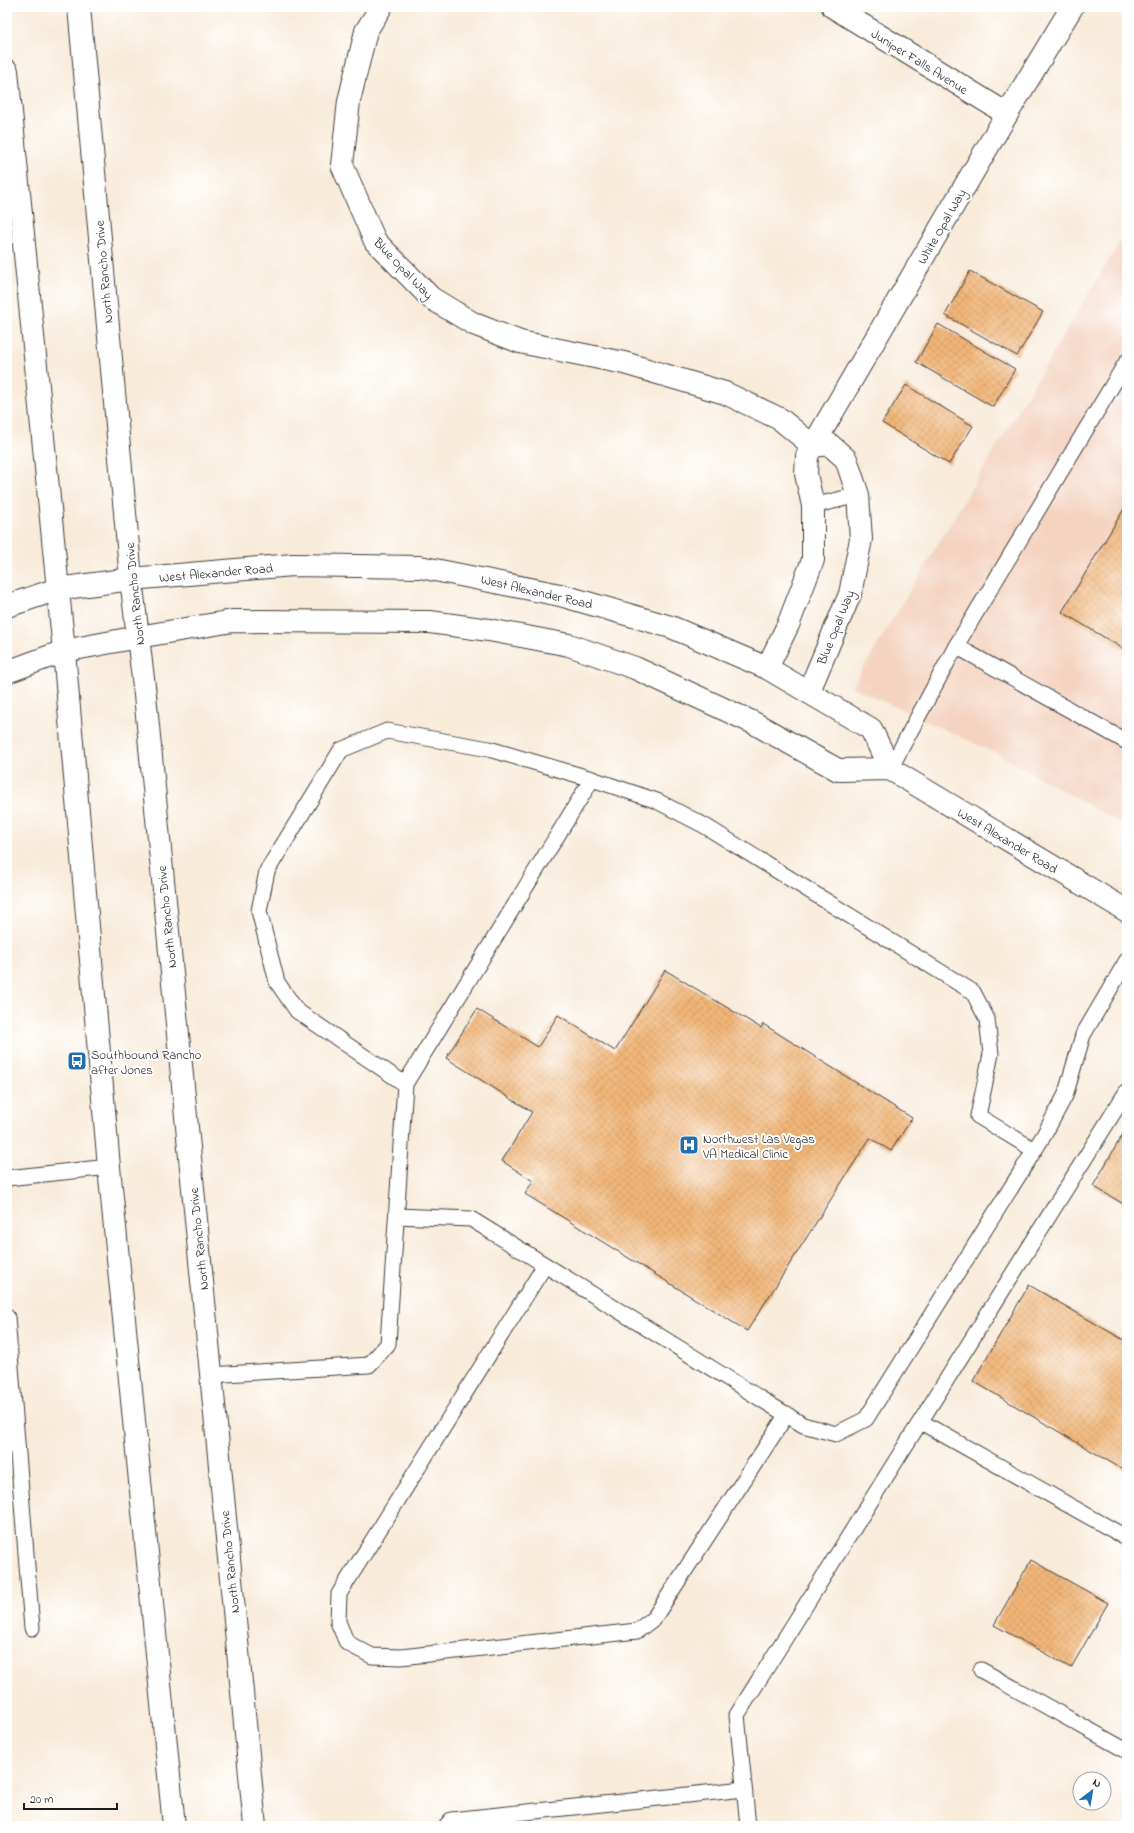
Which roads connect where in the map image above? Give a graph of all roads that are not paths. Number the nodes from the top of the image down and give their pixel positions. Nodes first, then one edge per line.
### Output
1 (79, 7) edge
2 (381, 7) edge
3 (833, 7) edge
4 (1072, 7) edge
5 (7, 71) edge
6 (1006, 114) junction
7 (1127, 361) edge
8 (813, 446) junction
9 (858, 495) junction
10 (813, 506) junction
11 (131, 579) junction
12 (58, 588) junction
13 (7, 606) edge
14 (138, 637) junction
15 (956, 646) junction
16 (64, 651) junction
17 (767, 668) junction
18 (7, 672) edge
19 (809, 691) junction
20 (1127, 742) edge
21 (890, 769) junction
22 (592, 779) junction
23 (1127, 911) edge
24 (1127, 960) edge
25 (405, 1084) junction
26 (1127, 1091) edge
27 (1034, 1150) junction
28 (109, 1167) junction
29 (7, 1178) edge
30 (397, 1216) junction
31 (545, 1265) junction
32 (7, 1317) edge
33 (211, 1375) junction
34 (787, 1414) junction
35 (921, 1422) junction
36 (1127, 1538) edge
37 (32, 1628) dead end
38 (981, 1670) dead end
39 (1127, 1751) edge
40 (744, 1789) junction
41 (174, 1826) edge
42 (255, 1826) edge
43 (446, 1826) edge
44 (748, 1826) edge

1 - 11 main road, North Rancho Drive
2 - 8 main road, Blue Opal Way
3 - 6 main road, Juniper Falls Avenue
4 - 6 main road, White Opal Way
5 - 12 main road
6 - 8 main road, White Opal Way
7 - 15 lane
8 - 9 main road, Blue Opal Way
8 - 10 main road
9 - 10 lane
9 - 19 main road, Blue Opal Way
10 - 17 main road
11 - 12 main road, West Alexander Road
11 - 14 main road, North Rancho Drive
11 - 17 main road, West Alexander Road
12 - 13 main road, West Alexander Road
12 - 16 main road
14 - 16 main road
14 - 21 main road
14 - 33 main road, North Rancho Drive
15 - 20 lane
15 - 21 lane
16 - 18 main road
16 - 28 main road
17 - 19 main road, West Alexander Road
19 - 21 main road, West Alexander Road
21 - 23 main road, West Alexander Road
22 - 25 lane
22 - 25 lane
22 - 27 lane
24 - 27 lane
25 - 30 lane
26 - 35 lane
27 - 34 lane
28 - 29 lane
28 - 41 main road
30 - 31 lane
30 - 33 lane
31 - 34 lane
31 - 34 lane
32 - 37 lane
33 - 42 main road, North Rancho Drive
35 - 36 lane
35 - 40 lane
38 - 39 lane
40 - 43 lane
40 - 44 lane

